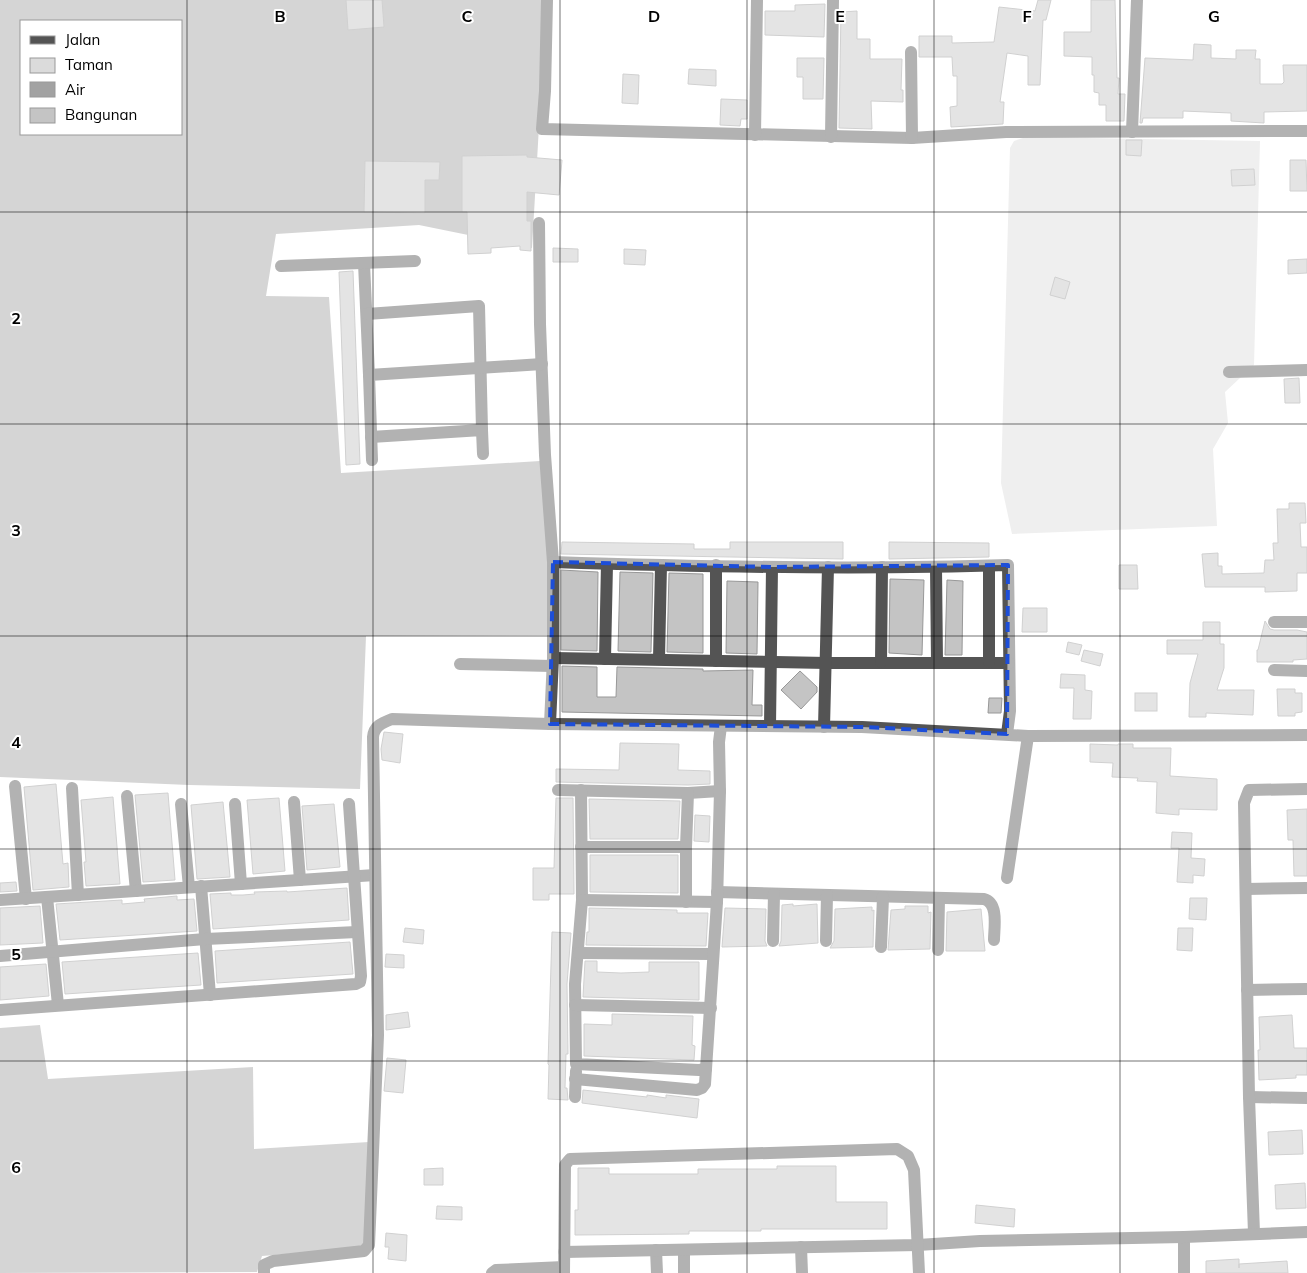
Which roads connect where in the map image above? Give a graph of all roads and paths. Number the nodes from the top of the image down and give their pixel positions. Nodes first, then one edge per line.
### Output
1 (547, 0) edge
2 (757, 0) edge
3 (833, 0) edge
4 (1137, 0) edge
5 (911, 52) dead end
6 (1307, 131) edge
7 (1132, 132) junction
8 (755, 135) junction
9 (831, 137) junction
10 (912, 138) junction
11 (539, 223) dead end
12 (415, 261) dead end
13 (364, 263) junction
14 (281, 266) dead end
15 (366, 314) junction
16 (542, 364) junction
17 (480, 368) junction
18 (1307, 370) edge
19 (1229, 372) dead end
20 (370, 375) junction
21 (482, 430) junction
22 (371, 437) junction
23 (482, 454) dead end
24 (372, 460) dead end
25 (553, 562) junction
26 (607, 564) junction
27 (661, 565) junction
28 (716, 565) junction
29 (989, 566) junction
30 (772, 567) junction
31 (828, 567) junction
32 (882, 567) junction
33 (936, 567) junction
34 (1274, 622) dead end
35 (1307, 622) edge
36 (605, 658) junction
37 (659, 659) junction
38 (716, 661) junction
39 (553, 662) junction
40 (770, 662) junction
41 (880, 662) junction
42 (937, 662) junction
43 (989, 662) junction
44 (827, 663) junction
45 (1009, 663) junction
46 (460, 664) dead end
47 (1274, 670) dead end
48 (1307, 670) edge
49 (550, 724) junction
50 (721, 726) junction
51 (770, 726) junction
52 (824, 727) junction
53 (1007, 734) junction
54 (1307, 735) edge
55 (1028, 736) junction
56 (15, 786) dead end
57 (72, 788) dead end
58 (1307, 789) edge
59 (558, 790) dead end
60 (581, 790) junction
61 (720, 791) junction
62 (688, 793) junction
63 (127, 796) dead end
64 (294, 802) dead end
65 (182, 804) dead end
66 (235, 804) dead end
67 (349, 804) dead end
68 (581, 847) junction
69 (686, 848) junction
70 (375, 875) junction
71 (355, 876) junction
72 (1007, 878) dead end
73 (300, 880) junction
74 (241, 884) junction
75 (195, 887) junction
76 (1307, 888) edge
77 (1246, 889) junction
78 (136, 891) junction
79 (774, 894) junction
80 (78, 895) junction
81 (826, 895) junction
82 (47, 897) junction
83 (717, 897) junction
84 (883, 897) junction
85 (26, 899) junction
86 (939, 899) junction
87 (0, 900) edge
88 (582, 900) junction
89 (686, 902) junction
90 (358, 932) junction
91 (205, 939) junction
92 (994, 940) dead end
93 (773, 941) dead end
94 (826, 941) dead end
95 (881, 947) dead end
96 (938, 950) dead end
97 (53, 952) junction
98 (579, 953) junction
99 (713, 954) junction
100 (0, 956) edge
101 (1307, 989) edge
102 (1247, 990) junction
103 (210, 995) junction
104 (575, 1005) junction
105 (58, 1006) junction
106 (710, 1008) junction
107 (0, 1010) edge
108 (576, 1064) junction
109 (706, 1069) junction
110 (575, 1079) junction
111 (575, 1097) dead end
112 (1249, 1097) junction
113 (1307, 1098) edge
114 (1307, 1232) edge
115 (1254, 1233) junction
116 (1184, 1237) junction
117 (918, 1244) junction
118 (801, 1247) junction
119 (656, 1250) junction
120 (684, 1250) junction
121 (564, 1252) junction
122 (564, 1270) edge
123 (264, 1273) edge
124 (492, 1273) edge
125 (657, 1273) edge
126 (684, 1273) edge
127 (802, 1273) edge
128 (919, 1273) edge
129 (1184, 1273) edge

1 - 8 street
2 - 8 street
3 - 9 street
4 - 7 street
5 - 10 street
6 - 7 street
7 - 10 street
8 - 9 street
9 - 10 street
11 - 16 street
12 - 13 street
13 - 14 street
13 - 15 street
15 - 17 street
15 - 20 street
16 - 17 street
16 - 25 street
17 - 20 street
17 - 21 street
18 - 19 street
20 - 22 street
21 - 22 street
21 - 23 street
22 - 24 street
25 - 26 street
25 - 39 street
26 - 27 street
26 - 36 street
27 - 28 street
27 - 37 street
28 - 30 street
28 - 38 street
29 - 33 street
29 - 43 street
29 - 45 street
30 - 31 street
30 - 40 street
31 - 32 street
31 - 44 street
32 - 33 street
32 - 41 street
33 - 42 street
34 - 35 street
36 - 37 street
36 - 39 street
37 - 38 street
38 - 40 street
39 - 46 street
39 - 49 street
40 - 44 street
40 - 51 street
41 - 42 street
41 - 44 street
42 - 43 street
43 - 45 street
44 - 52 street
45 - 53 street
47 - 48 street
49 - 50 street
49 - 70 street
50 - 51 street
50 - 61 street
51 - 52 street
52 - 53 street
53 - 55 street
54 - 55 street
55 - 72 street
56 - 85 street
57 - 80 street
58 - 77 street
59 - 60 street
60 - 62 street
60 - 68 street
61 - 62 street
61 - 83 street
62 - 69 street
63 - 78 street
64 - 73 street
65 - 75 street
66 - 74 street
67 - 71 street
68 - 69 street
68 - 88 street
69 - 89 street
70 - 71 street
70 - 123 street
71 - 73 street
71 - 90 street
73 - 74 street
74 - 75 street
75 - 78 street
75 - 91 street
76 - 77 street
77 - 102 street
78 - 80 street
79 - 81 street
79 - 83 street
79 - 93 street
80 - 82 street
81 - 84 street
81 - 94 street
82 - 85 street
82 - 97 street
83 - 89 street
83 - 99 street
84 - 86 street
84 - 95 street
85 - 87 street
86 - 92 street
86 - 96 street
88 - 89 street
88 - 98 street
90 - 91 street
90 - 103 street
91 - 97 street
91 - 103 street
97 - 100 street
97 - 105 street
98 - 99 street
98 - 104 street
99 - 106 street
101 - 102 street
102 - 112 street
103 - 105 street
104 - 106 street
104 - 108 street
105 - 107 street
106 - 109 street
108 - 109 street
108 - 110 street
109 - 110 street
110 - 111 street
112 - 113 street
112 - 115 street
114 - 115 street
115 - 116 street
116 - 117 street
116 - 129 street
117 - 118 street
117 - 121 street
117 - 128 street
118 - 120 street
118 - 127 street
119 - 120 street
119 - 121 street
119 - 125 street
120 - 126 street
121 - 122 street
122 - 124 street

